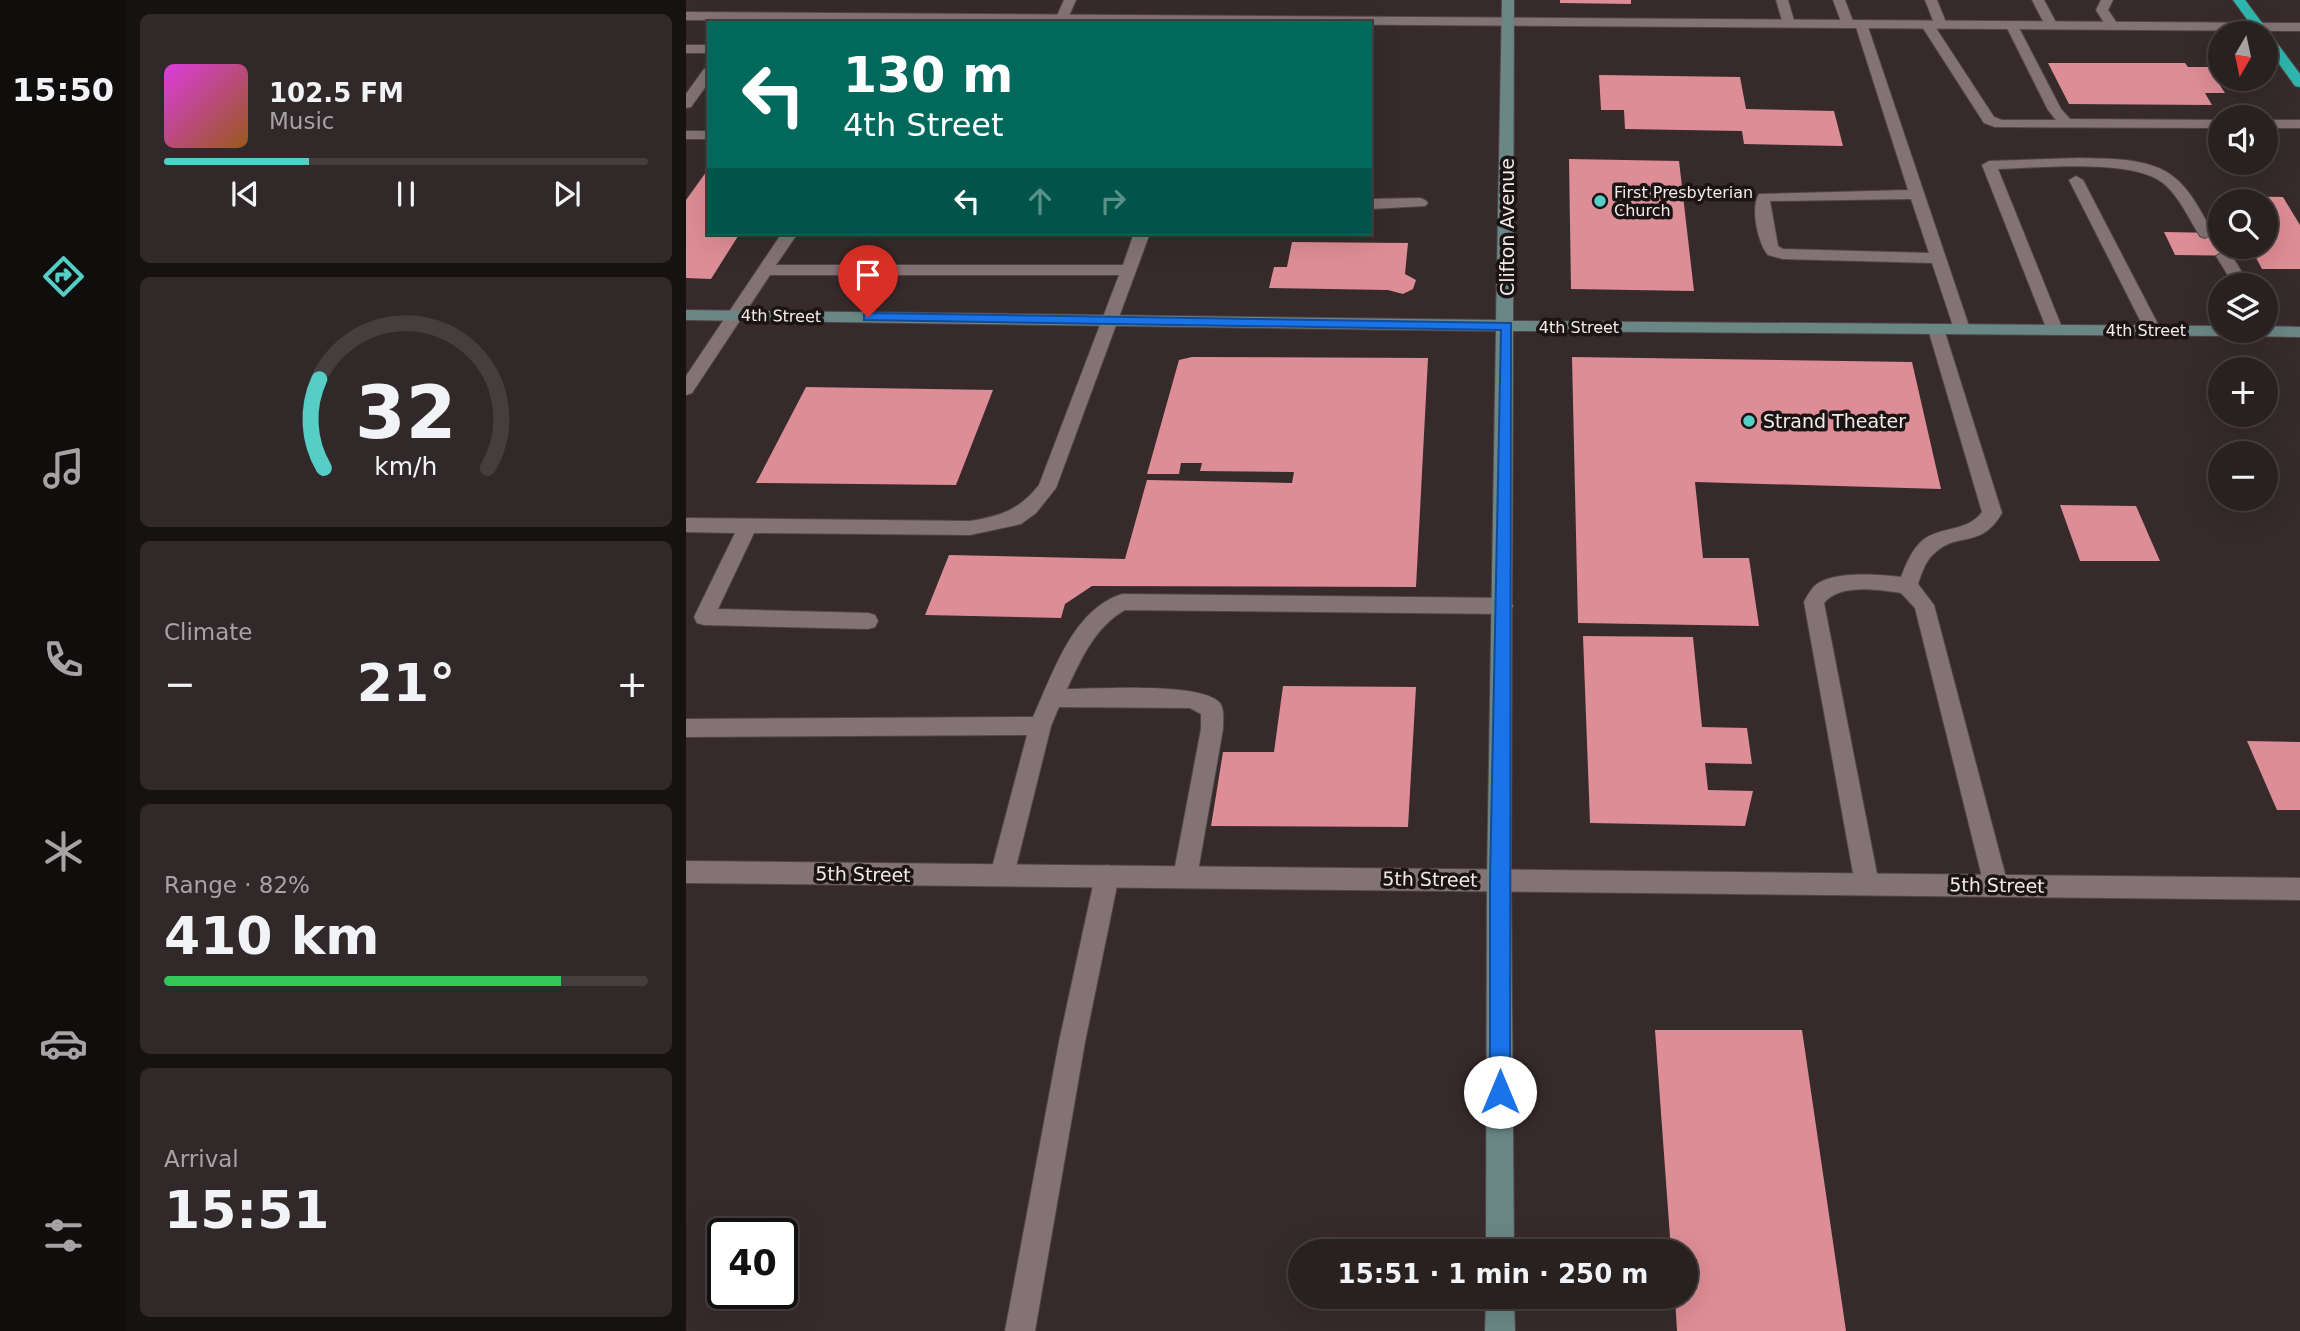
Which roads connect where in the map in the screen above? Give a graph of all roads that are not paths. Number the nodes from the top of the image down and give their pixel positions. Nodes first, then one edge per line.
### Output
1 (1070, 0) edge
2 (1508, 0) edge
3 (1782, 0) edge
4 (1839, 0) edge
5 (1931, 0) edge
6 (2038, 0) edge
7 (2108, 0) edge
8 (2239, 0) edge
9 (686, 16) edge
10 (1062, 18) junction
11 (1166, 21) edge
12 (1508, 21) junction
13 (2254, 21) edge
14 (1789, 24) junction
15 (1854, 24) junction
16 (1934, 25) junction
17 (2012, 26) junction
18 (2052, 26) junction
19 (2113, 26) junction
20 (2300, 27) edge
21 (2208, 30) edge
22 (2278, 31) edge
23 (686, 49) edge
24 (707, 49) edge
25 (2278, 53) edge
26 (707, 75) edge
27 (2300, 83) edge
28 (686, 104) edge
29 (2069, 124) junction
30 (2208, 124) edge
31 (2278, 124) edge
32 (2300, 124) edge
33 (686, 135) edge
34 (707, 135) edge
35 (2076, 180) dead end
36 (1917, 194) junction
37 (1420, 203) dead end
38 (1372, 204) edge
39 (2205, 233) dead end
40 (789, 235) edge
41 (1141, 235) edge
42 (1938, 258) junction
43 (765, 270) junction
44 (1129, 270) junction
45 (686, 315) edge
46 (734, 315) junction
47 (1110, 320) junction
48 (1507, 326) junction
49 (1936, 329) junction
50 (1962, 329) junction
51 (2278, 329) edge
52 (2055, 330) junction
53 (2153, 330) junction
54 (2208, 331) edge
55 (2300, 331) edge
56 (686, 389) edge
57 (686, 525) edge
58 (748, 526) junction
59 (1907, 586) junction
60 (1503, 606) junction
61 (695, 617) edge
62 (868, 621) dead end
63 (1054, 698) junction
64 (1040, 726) junction
65 (686, 728) edge
66 (686, 872) edge
67 (1002, 875) junction
68 (1107, 876) junction
69 (1185, 877) junction
70 (1499, 880) junction
71 (1867, 884) junction
72 (1996, 885) junction
73 (2300, 889) edge
74 (1500, 1239) edge
75 (1500, 1309) edge
76 (1020, 1331) edge
77 (1500, 1331) edge

1 - 10 street
2 - 12 street, Clifton Avenue
3 - 14 street
4 - 15 street
5 - 16 street
6 - 18 street
7 - 19 street
8 - 13 highway
9 - 10 street
10 - 11 street
11 - 12 street
12 - 14 street
12 - 48 street, Clifton Avenue
14 - 15 street
15 - 16 street
15 - 36 street
16 - 17 street
16 - 29 street
17 - 18 street
17 - 29 street
18 - 19 street
19 - 21 street
20 - 22 street
23 - 24 street
25 - 27 highway
26 - 28 street
29 - 30 street
31 - 32 street
33 - 34 street
35 - 53 street
36 - 42 street
36 - 42 street
37 - 38 street
39 - 52 street
40 - 43 street
41 - 44 street
42 - 50 street
43 - 44 street
43 - 46 street
44 - 47 street
45 - 46 street, 4th Street
46 - 47 street, 4th Street
46 - 56 street
47 - 48 street, 4th Street
47 - 58 street
48 - 49 street, 4th Street
48 - 60 street, Clifton Avenue
49 - 50 street, 4th Street
49 - 59 street
50 - 52 street, 4th Street
51 - 55 street
52 - 53 street, 4th Street
53 - 54 street, 4th Street
57 - 58 street
58 - 61 street
59 - 71 street
59 - 72 street
60 - 63 street
60 - 70 street, Clifton Avenue
61 - 62 street
63 - 64 street
63 - 69 street
64 - 65 street
64 - 67 street
66 - 67 street, 5th Street
67 - 68 street, 5th Street
68 - 69 street, 5th Street
68 - 76 street
69 - 70 street, 5th Street
70 - 71 street, 5th Street
70 - 74 street, Clifton Avenue
71 - 72 street, 5th Street
72 - 73 street, 5th Street
75 - 77 street

